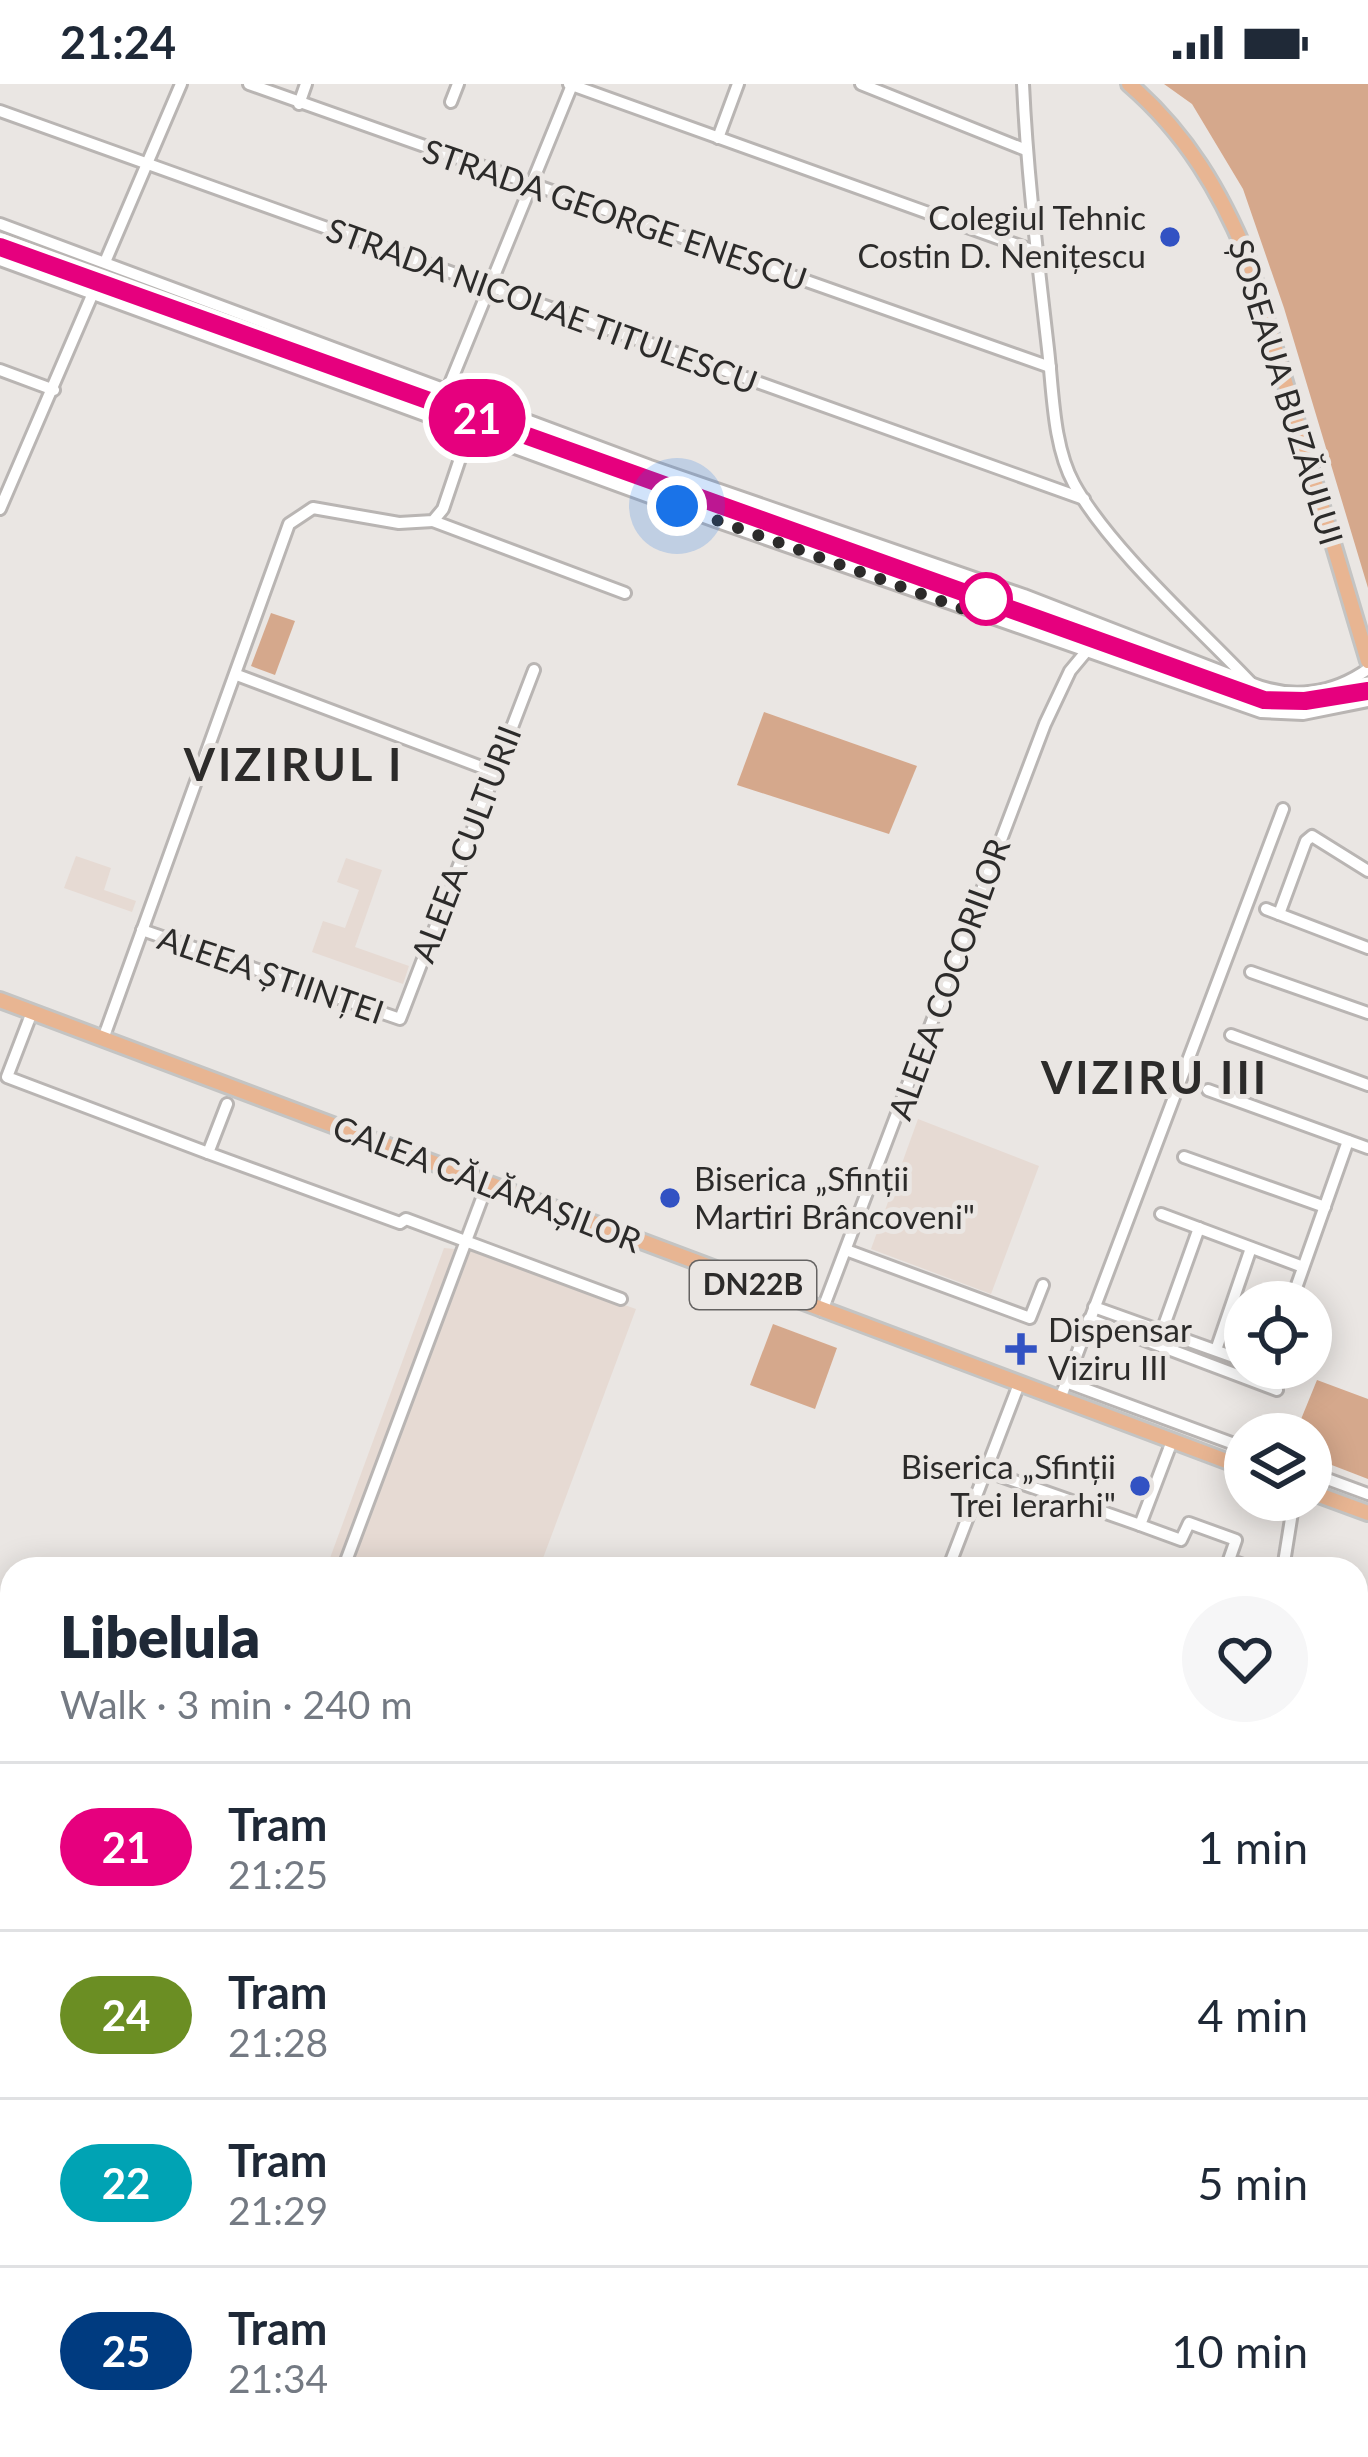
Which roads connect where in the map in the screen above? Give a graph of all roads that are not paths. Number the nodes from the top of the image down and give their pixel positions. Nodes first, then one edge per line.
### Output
1 (181, 84) edge
2 (248, 84) edge
3 (306, 84) edge
4 (458, 84) edge
5 (738, 84) edge
6 (862, 84) edge
7 (1023, 84) edge
8 (1129, 84) edge
9 (570, 85) edge
10 (451, 102) dead end
11 (299, 104) junction
12 (0, 111) edge
13 (718, 138) junction
14 (1026, 150) junction
15 (148, 165) junction
16 (532, 186) junction
17 (0, 224) edge
18 (1036, 252) junction
19 (0, 260) edge
20 (105, 262) junction
21 (490, 286) junction
22 (93, 293) junction
23 (1050, 367) junction
24 (0, 370) edge
25 (54, 390) junction
26 (447, 391) junction
27 (470, 432) junction
28 (4, 490) edge
29 (1084, 499) junction
30 (0, 509) edge
31 (434, 521) junction
32 (625, 593) dead end
33 (1085, 653) junction
34 (1368, 665) edge
35 (534, 670) dead end
36 (237, 675) junction
37 (1251, 683) junction
38 (1368, 701) edge
39 (492, 771) junction
40 (1283, 809) dead end
41 (1368, 871) edge
42 (1265, 909) dead end
43 (1279, 914) junction
44 (142, 930) junction
45 (1368, 948) edge
46 (1251, 972) dead end
47 (0, 1000) edge
48 (32, 1012) junction
49 (1368, 1013) edge
50 (400, 1019) joint
51 (1231, 1035) dead end
52 (103, 1039) junction
53 (1368, 1085) edge
54 (1208, 1090) dead end
55 (226, 1104) dead end
56 (1348, 1142) junction
57 (1368, 1148) edge
58 (208, 1153) junction
59 (1184, 1157) dead end
60 (487, 1185) junction
61 (1325, 1207) junction
62 (1161, 1214) dead end
63 (1199, 1228) junction
64 (464, 1240) junction
65 (1252, 1248) junction
66 (846, 1250) junction
67 (1304, 1267) junction
68 (1299, 1281) edge
69 (1043, 1285) dead end
70 (621, 1299) dead end
71 (822, 1311) junction
72 (1092, 1313) junction
73 (1162, 1331) junction
74 (1216, 1350) junction
75 (1224, 1353) edge
76 (1066, 1382) junction
77 (1019, 1384) junction
78 (1277, 1390) dead end
79 (1060, 1399) junction
80 (1224, 1440) edge
81 (1172, 1441) junction
82 (1224, 1460) edge
83 (986, 1471) junction
84 (1332, 1481) edge
85 (1368, 1494) edge
86 (1332, 1500) edge
87 (1368, 1513) edge
88 (1291, 1521) edge
89 (1140, 1525) junction
90 (347, 1557) edge
91 (953, 1557) edge
92 (1230, 1557) edge
93 (1285, 1557) edge

1 - 15 street
2 - 11 street, STRADA GEORGE ENESCU
3 - 11 street
4 - 10 street
5 - 13 street
6 - 14 street
7 - 14 street
8 - 34 main road, ȘOSEAUA BUZĂULUI
9 - 13 street
9 - 16 street
11 - 16 street, STRADA GEORGE ENESCU
12 - 15 street, STRADA NICOLAE TITULESCU
13 - 18 street
14 - 18 street
15 - 20 street
15 - 21 street, STRADA NICOLAE TITULESCU
16 - 21 street
16 - 23 street, STRADA GEORGE ENESCU
17 - 20 street
18 - 23 street
19 - 22 street
20 - 26 street
21 - 26 street
21 - 29 street, STRADA NICOLAE TITULESCU
22 - 25 street
22 - 27 street
23 - 29 street
24 - 25 street
25 - 28 street
26 - 37 street
27 - 31 street
27 - 33 street
28 - 30 street
29 - 37 street
31 - 32 street
31 - 36 street
33 - 38 street
33 - 66 street, ALEEA COCORILOR
34 - 37 street
35 - 39 street, ALEEA CULTURII
36 - 39 street
36 - 44 street
39 - 50 street, ALEEA CULTURII
40 - 72 street
41 - 43 street
42 - 43 street
43 - 45 street
44 - 50 street, ALEEA ȘTIINȚEI
44 - 52 street
46 - 49 street
47 - 48 main road, CALEA CĂLĂRAȘILOR / DN22B
48 - 52 main road, CALEA CĂLĂRAȘILOR / DN22B
48 - 58 street
51 - 53 street
52 - 60 main road, CALEA CĂLĂRAȘILOR / DN22B
54 - 56 street
55 - 58 street
56 - 57 street
56 - 61 street
58 - 64 street
59 - 61 street
60 - 64 street
60 - 71 main road, CALEA CĂLĂRAȘILOR / DN22B
61 - 67 street
62 - 63 street
63 - 65 street
63 - 73 street
64 - 70 street
64 - 90 street
65 - 67 street
65 - 74 street
66 - 69 street
66 - 71 street, ALEEA COCORILOR
67 - 68 street
71 - 77 main road, CALEA CĂLĂRAȘILOR / DN22B
72 - 73 street
72 - 76 street
72 - 78 street
73 - 74 street
74 - 75 street
76 - 79 street
76 - 80 street
77 - 79 main road, CALEA CĂLĂRAȘILOR / DN22B
77 - 83 street
79 - 81 main road, CALEA CĂLĂRAȘILOR / DN22B
81 - 82 main road, CALEA CĂLĂRAȘILOR / DN22B
81 - 89 street
83 - 89 street
83 - 91 street
84 - 85 street
86 - 87 main road
88 - 93 street
89 - 92 street

